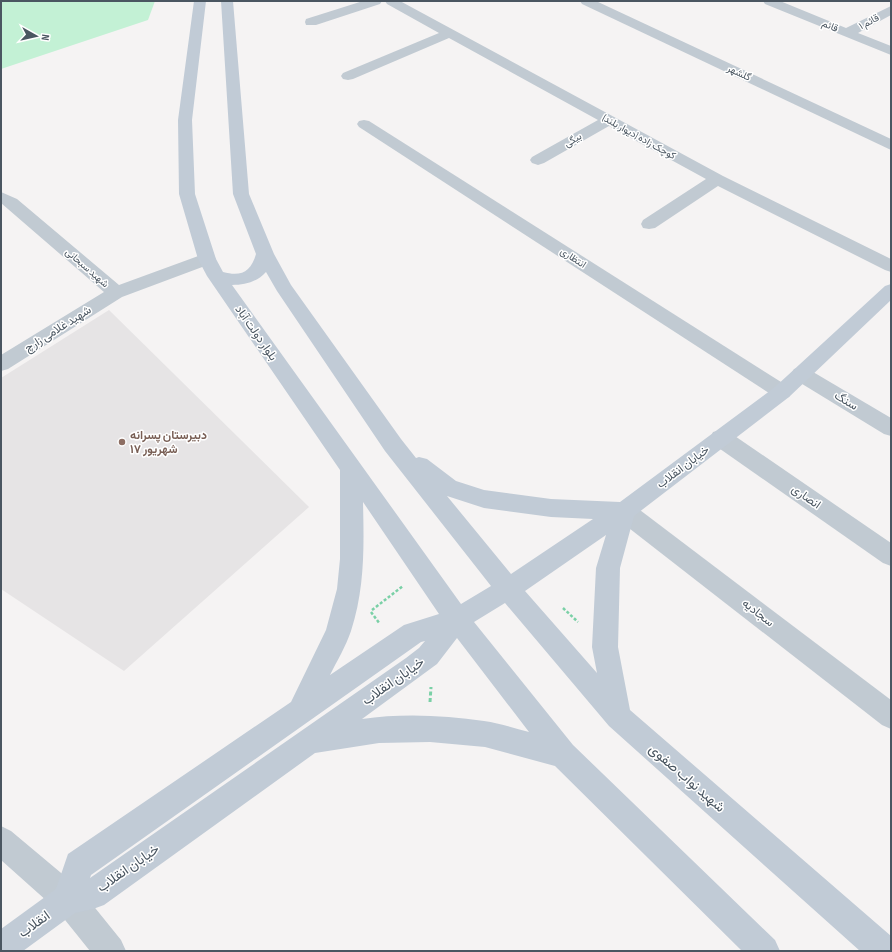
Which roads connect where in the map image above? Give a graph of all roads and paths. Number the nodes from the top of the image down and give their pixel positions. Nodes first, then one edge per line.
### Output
1 (200, 1) edge
2 (227, 1) edge
3 (376, 1) edge
4 (391, 1) edge
5 (586, 1) edge
6 (769, 1) edge
7 (891, 10) edge
8 (311, 22) dead end
9 (450, 33) junction
10 (848, 33) junction
11 (891, 51) edge
12 (348, 76) dead end
13 (608, 120) junction
14 (364, 124) dead end
15 (891, 145) edge
16 (538, 160) dead end
17 (717, 179) junction
18 (1, 197) edge
19 (649, 224) dead end
20 (265, 254) junction
21 (206, 259) junction
22 (891, 266) edge
23 (216, 276) junction
24 (891, 290) edge
25 (116, 293) junction
26 (1, 364) edge
27 (801, 374) junction
28 (782, 392) junction
29 (891, 428) edge
30 (721, 438) junction
31 (393, 445) junction
32 (351, 469) junction
33 (624, 511) junction
34 (891, 556) edge
35 (508, 589) junction
36 (457, 619) junction
37 (300, 712) junction
38 (891, 716) edge
39 (618, 717) junction
40 (310, 740) junction
41 (563, 755) junction
42 (1, 841) edge
43 (68, 899) junction
44 (1, 948) edge
45 (110, 951) edge
46 (764, 951) edge
47 (884, 951) edge

1 - 21 main road, بلوار دولت آباد
2 - 20 main road
3 - 8 street
4 - 9 street, کوچک زاده (دیوار بلند)
5 - 15 street, گلشهر
6 - 10 street, قائم
7 - 10 street, قائم ۱
9 - 12 street
9 - 13 street, کوچک زاده (دیوار بلند)
10 - 11 street, قائم
13 - 16 street, بیگی
13 - 17 street, کوچک زاده (دیوار بلند)
14 - 28 street, انتظاری
17 - 19 street
17 - 22 street, کوچک زاده (دیوار بلند)
18 - 25 street, شهید سبحانی
20 - 23 main road
20 - 31 main road
21 - 23 main road, بلوار دولت آباد
21 - 25 street, شهید سبحانی
23 - 32 main road, بلوار دولت آباد
24 - 27 main road, خیابان انقلاب
25 - 26 street, شهید غلامی زارچ
27 - 28 main road, خیابان انقلاب
27 - 29 street, سنگ
28 - 30 main road, خیابان انقلاب
30 - 33 main road, خیابان انقلاب
30 - 34 street, انصاری
31 - 33 main road
31 - 35 main road
32 - 36 main road, بلوار دولت آباد
32 - 37 main road
33 - 35 main road, خیابان انقلاب
33 - 38 street, سجادیه
33 - 39 main road
35 - 36 main road, خیابان انقلاب
35 - 39 main road, شهید نواب صفوی
36 - 37 main road, خیابان انقلاب
36 - 40 main road, خیابان انقلاب
36 - 41 main road
37 - 43 main road, خیابان انقلاب
39 - 47 main road, شهید نواب صفوی
40 - 41 main road
40 - 43 main road, خیابان انقلاب
41 - 46 main road
42 - 43 street
43 - 44 main road, انقلاب
43 - 45 street

